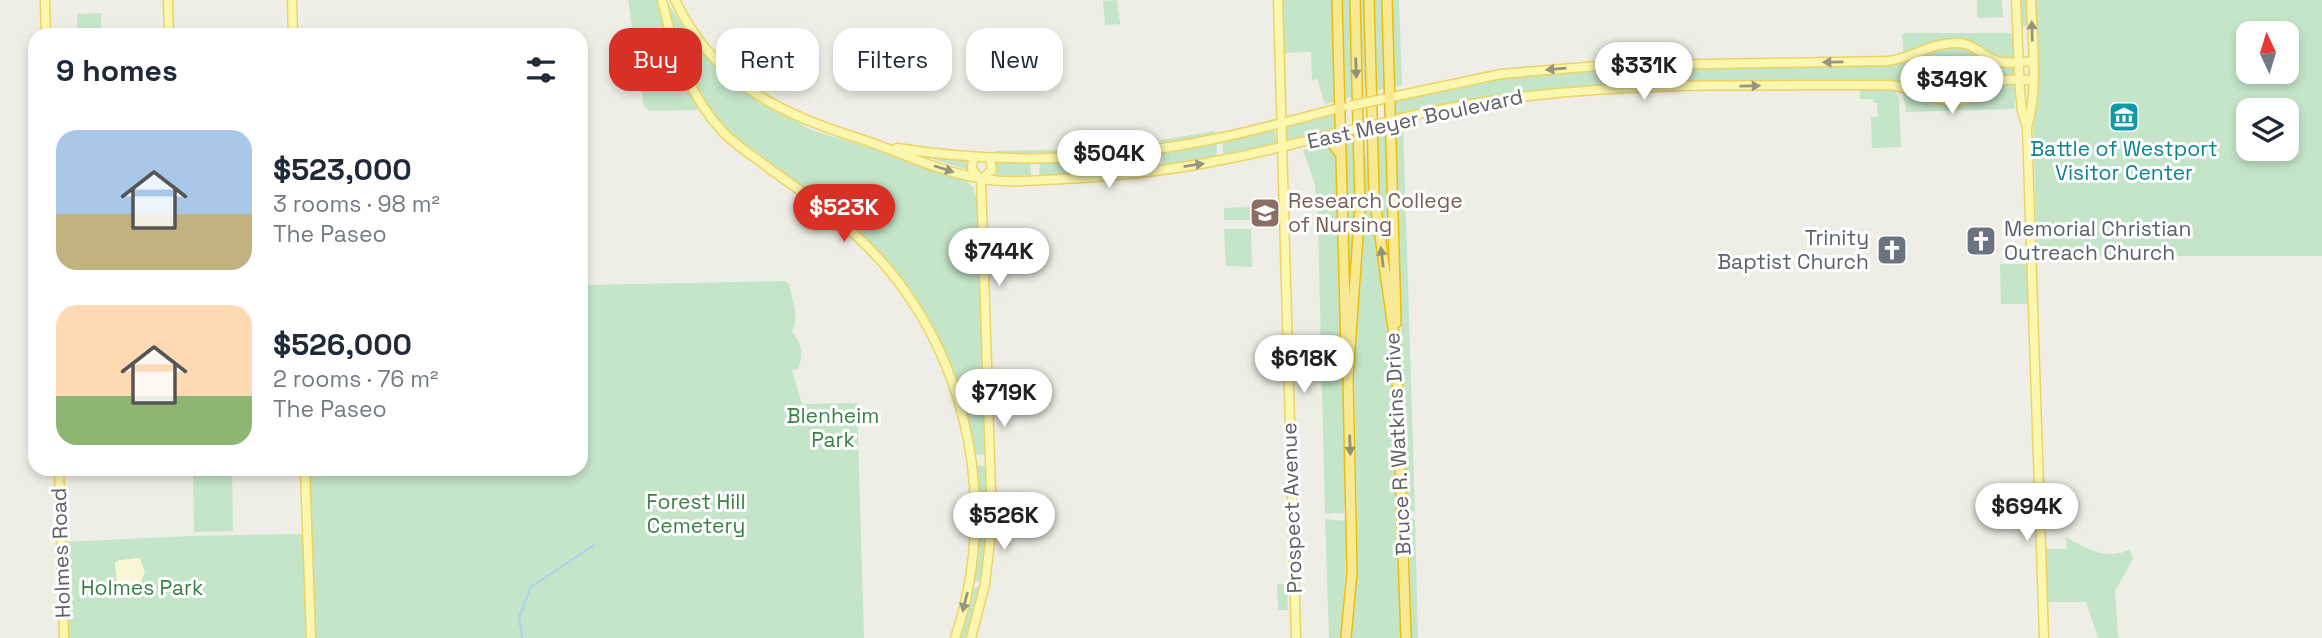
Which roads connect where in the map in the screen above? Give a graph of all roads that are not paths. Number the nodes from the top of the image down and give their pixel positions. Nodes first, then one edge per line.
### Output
1 (45, 0) edge
2 (168, 0) edge
3 (292, 0) edge
4 (663, 0) edge
5 (675, 0) edge
6 (1278, 0) edge
7 (1337, 0) edge
8 (1355, 0) edge
9 (1368, 0) edge
10 (1387, 0) edge
11 (2016, 0) edge
12 (2031, 0) edge
13 (46, 28) edge
14 (169, 28) edge
15 (293, 28) edge
16 (1991, 59) junction
17 (2032, 61) junction
18 (2019, 62) junction
19 (2020, 80) junction
20 (2033, 80) junction
21 (1991, 84) junction
22 (1390, 97) junction
23 (1345, 107) junction
24 (1386, 122) junction
25 (1281, 123) junction
26 (2027, 127) junction
27 (1341, 132) junction
28 (1319, 138) junction
29 (880, 145) junction
30 (1282, 147) junction
31 (1342, 155) junction
32 (973, 157) junction
33 (990, 158) junction
34 (981, 179) junction
35 (1396, 349) junction
36 (1348, 377) junction
37 (59, 476) edge
38 (305, 476) edge
39 (64, 638) edge
40 (311, 638) edge
41 (955, 638) edge
42 (971, 638) edge
43 (1296, 638) edge
44 (1346, 638) edge
45 (1406, 638) edge
46 (2044, 638) edge

1 - 13 main road
2 - 14 main road
3 - 15 main road
4 -> 41 main road
5 - 29 main road, East Meyer Boulevard
6 - 25 main road, Prospect Avenue
7 - 23 highway
8 -> 36 highway, Bruce R. Watkins Drive
35 -> 9 highway, Bruce R. Watkins Drive
10 - 22 highway
11 - 18 main road
17 -> 12 main road
16 - 18 main road, East Meyer Boulevard
16 - 21 main road
16 -> 22 main road, East Meyer Boulevard
17 - 18 main road, East Meyer Boulevard
17 - 20 main road
18 - 19 main road
19 - 20 main road, East Meyer Boulevard
19 - 21 main road, East Meyer Boulevard
19 - 26 main road
20 - 26 main road
24 -> 21 main road, East Meyer Boulevard
22 - 23 main road, East Meyer Boulevard, bridge
22 - 24 highway
23 - 25 main road, East Meyer Boulevard
23 - 27 highway
24 - 27 main road, East Meyer Boulevard, bridge
24 - 35 highway
25 - 30 main road, Prospect Avenue
25 - 33 main road, East Meyer Boulevard
26 - 46 main road
27 - 28 main road, East Meyer Boulevard
27 - 31 highway
28 - 30 main road, East Meyer Boulevard
28 - 31 highway
29 - 32 main road, East Meyer Boulevard
29 -> 34 main road, East Meyer Boulevard
34 -> 30 main road, East Meyer Boulevard
30 - 43 main road, Prospect Avenue
31 - 36 highway
32 - 33 main road, East Meyer Boulevard
32 - 34 main road
33 - 34 main road
34 - 42 main road
35 - 45 highway, Bruce R. Watkins Drive
36 -> 44 highway, Bruce R. Watkins Drive
37 - 39 main road, Holmes Road
38 - 40 main road

